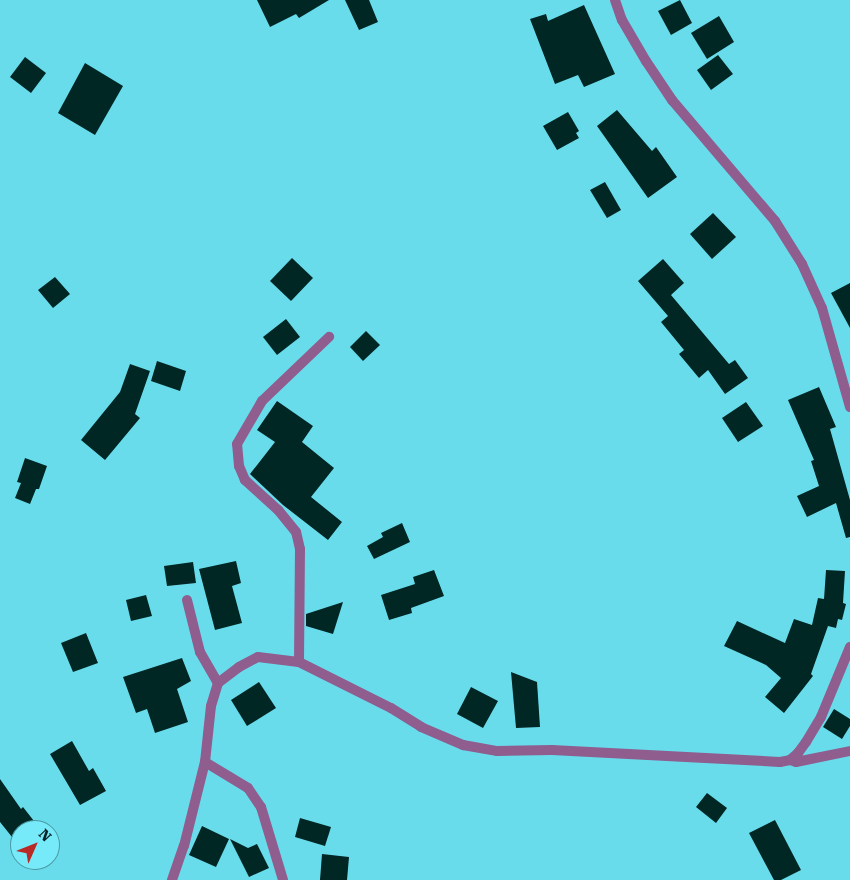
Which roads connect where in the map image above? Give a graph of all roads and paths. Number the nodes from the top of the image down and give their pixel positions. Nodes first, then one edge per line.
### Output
1 (615, 0) edge
2 (329, 337) dead end
3 (850, 406) edge
4 (187, 600) dead end
5 (850, 647) edge
6 (299, 662) junction
7 (218, 683) junction
8 (850, 751) edge
9 (790, 760) junction
10 (205, 762) junction
11 (172, 880) edge
12 (284, 880) edge

1 - 3 street
2 - 6 street
4 - 7 street
5 - 9 street
6 - 7 street
6 - 9 street
7 - 10 street
8 - 9 street
10 - 11 street
10 - 12 street

